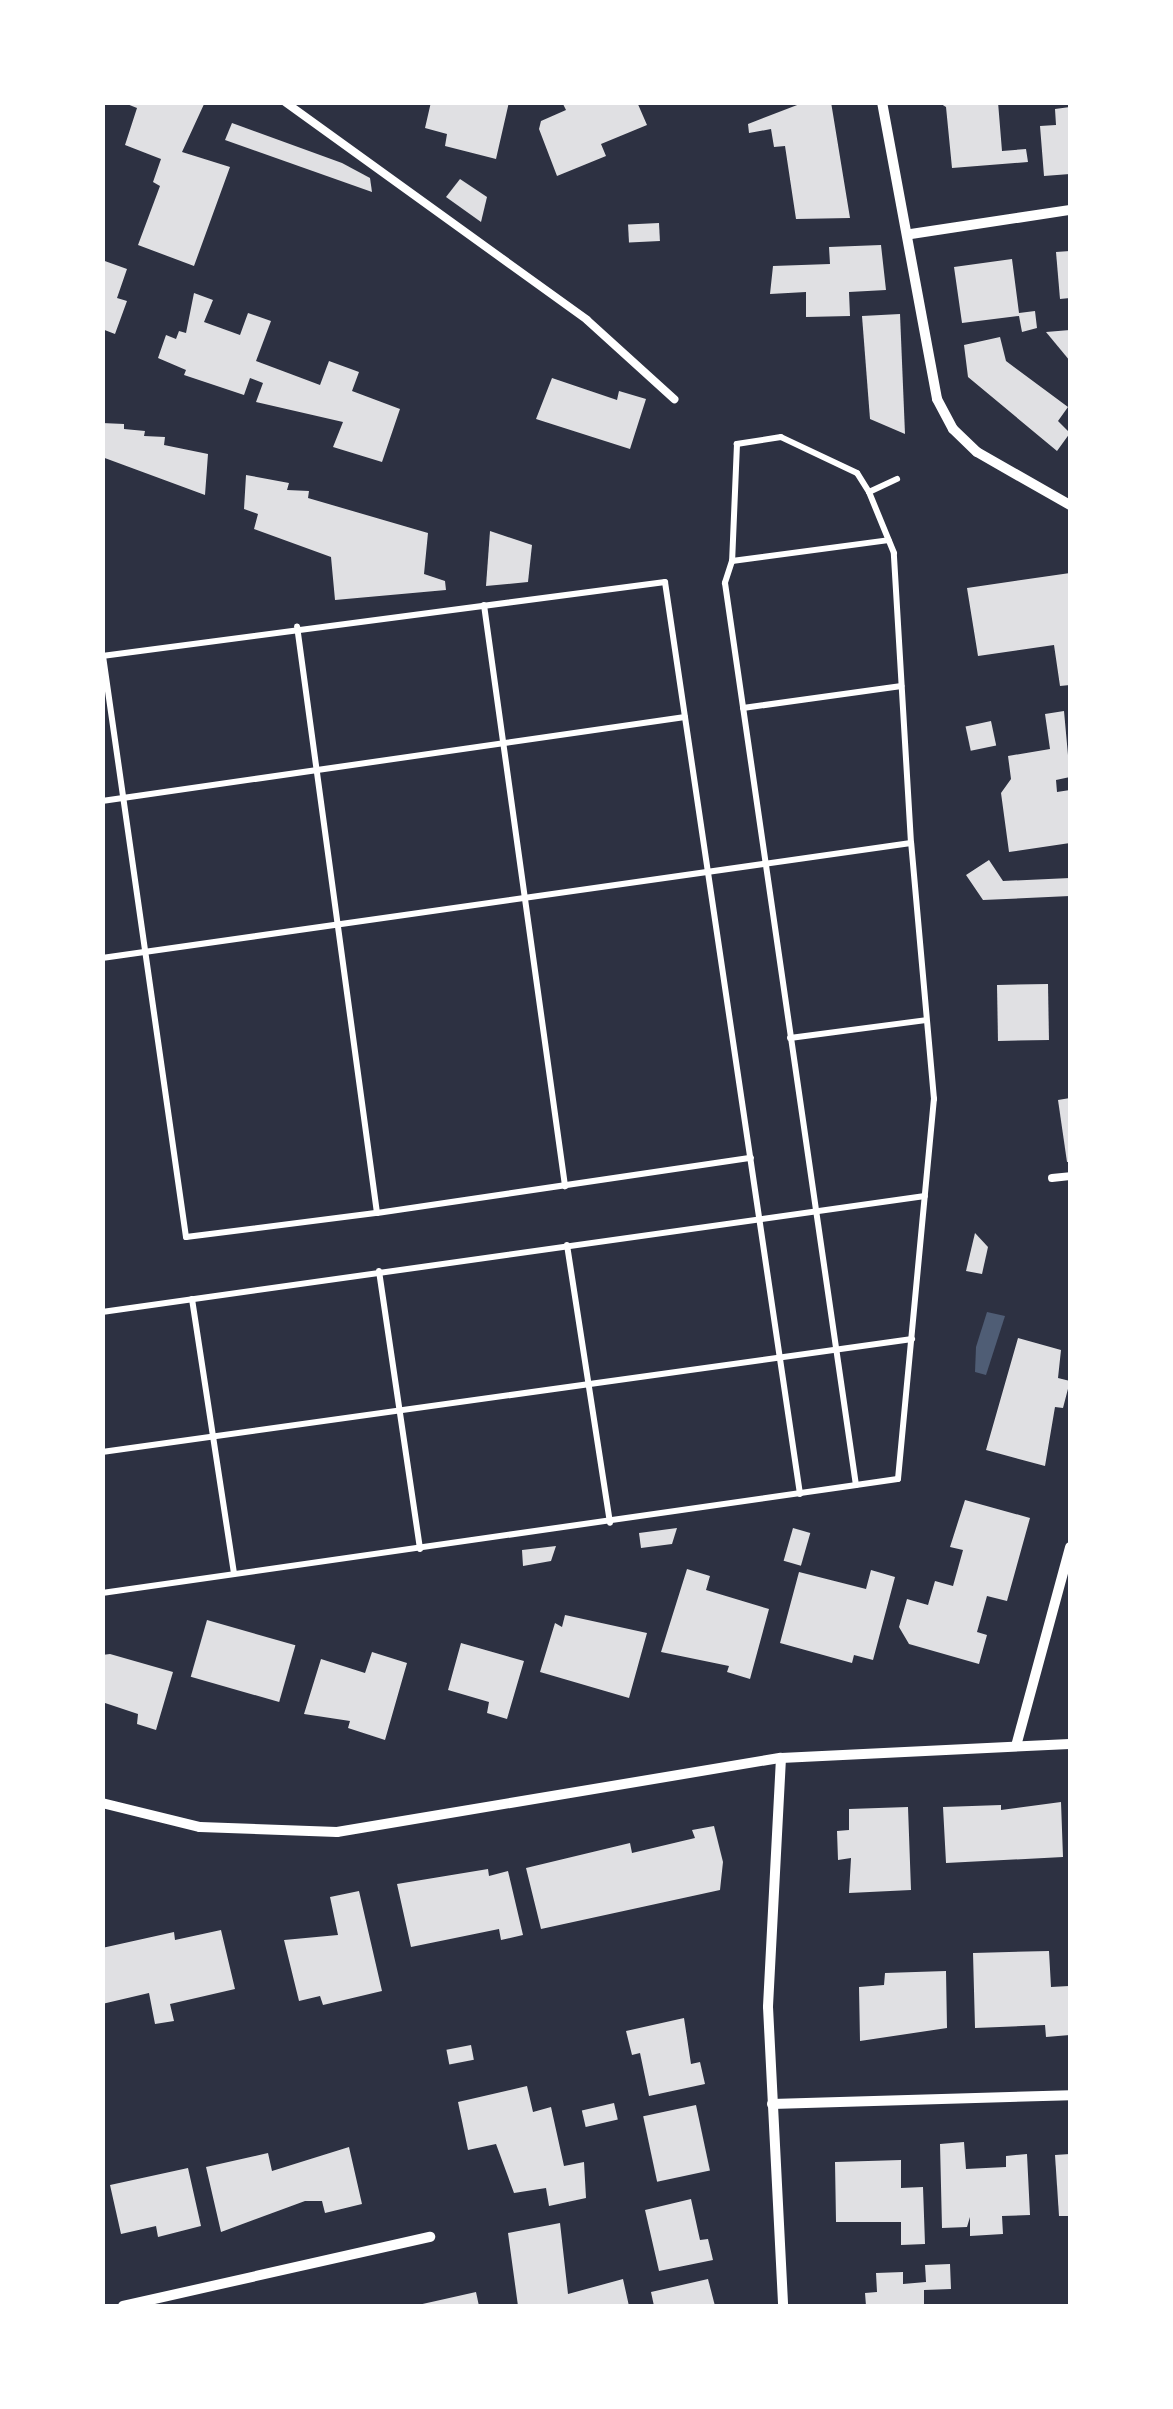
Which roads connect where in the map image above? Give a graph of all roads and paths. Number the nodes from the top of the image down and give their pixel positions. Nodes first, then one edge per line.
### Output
1 (285, 102) edge
2 (882, 102) edge
3 (1070, 210) edge
4 (911, 234) junction
5 (674, 399) dead end
6 (897, 479) dead end
7 (869, 492) junction
8 (1070, 503) edge
9 (889, 540) junction
10 (732, 561) junction
11 (484, 604) junction
12 (297, 626) junction
13 (103, 656) edge
14 (902, 686) junction
15 (742, 708) junction
16 (686, 717) junction
17 (503, 744) junction
18 (316, 771) junction
19 (122, 798) junction
20 (102, 801) edge
21 (911, 843) junction
22 (764, 864) junction
23 (707, 873) junction
24 (525, 899) junction
25 (334, 927) junction
26 (147, 953) junction
27 (102, 958) edge
28 (926, 1020) junction
29 (790, 1038) junction
30 (751, 1158) junction
31 (1070, 1176) edge
32 (1052, 1178) dead end
33 (565, 1186) junction
34 (924, 1196) junction
35 (816, 1210) junction
36 (377, 1213) junction
37 (760, 1218) junction
38 (567, 1245) junction
39 (379, 1271) junction
40 (192, 1300) junction
41 (102, 1312) edge
42 (912, 1339) junction
43 (836, 1349) junction
44 (778, 1357) junction
45 (589, 1383) junction
46 (400, 1411) junction
47 (214, 1436) junction
48 (102, 1452) edge
49 (856, 1485) junction
50 (800, 1494) junction
51 (610, 1523) junction
52 (1070, 1547) edge
53 (420, 1549) junction
54 (234, 1574) junction
55 (102, 1592) edge
56 (1070, 1744) edge
57 (1016, 1746) junction
58 (781, 1758) junction
59 (102, 1803) edge
60 (1070, 2095) edge
61 (772, 2104) junction
62 (430, 2237) dead end
63 (124, 2306) edge
64 (783, 2306) edge

1 - 5 lane
2 - 4 street
3 - 4 street
4 - 8 street
6 - 7 path
7 - 9 path
7 - 10 path
9 - 10 path
9 - 14 path
10 - 15 path
11 - 12 path
11 - 16 path
11 - 17 path
12 - 13 path
12 - 18 path
13 - 19 path
14 - 15 path
14 - 21 path
15 - 22 path
16 - 17 path
16 - 23 path
17 - 18 path
17 - 24 path
18 - 19 path
18 - 25 path
19 - 20 path
19 - 26 path
21 - 22 path
21 - 28 path
22 - 23 path
22 - 29 path
23 - 24 path
23 - 30 path
24 - 25 path
24 - 33 path
25 - 26 path
25 - 36 path
26 - 27 path
26 - 36 path
28 - 29 path
28 - 34 path
29 - 35 path
30 - 33 path
30 - 37 path
31 - 32 lane
33 - 36 path
34 - 35 path
34 - 42 path
35 - 37 path
35 - 43 path
37 - 38 path
37 - 44 path
38 - 39 path
38 - 45 path
39 - 40 path
39 - 46 path
40 - 41 path
40 - 47 path
42 - 43 path
42 - 49 path
43 - 44 path
43 - 49 path
44 - 45 path
44 - 50 path
45 - 46 path
45 - 51 path
46 - 47 path
46 - 53 path
47 - 48 path
47 - 54 path
49 - 50 path
50 - 51 path
51 - 53 path
52 - 57 street
53 - 54 path
54 - 55 path
56 - 57 street
57 - 58 street
58 - 59 street
58 - 61 street
60 - 61 street
61 - 64 street
62 - 63 street

